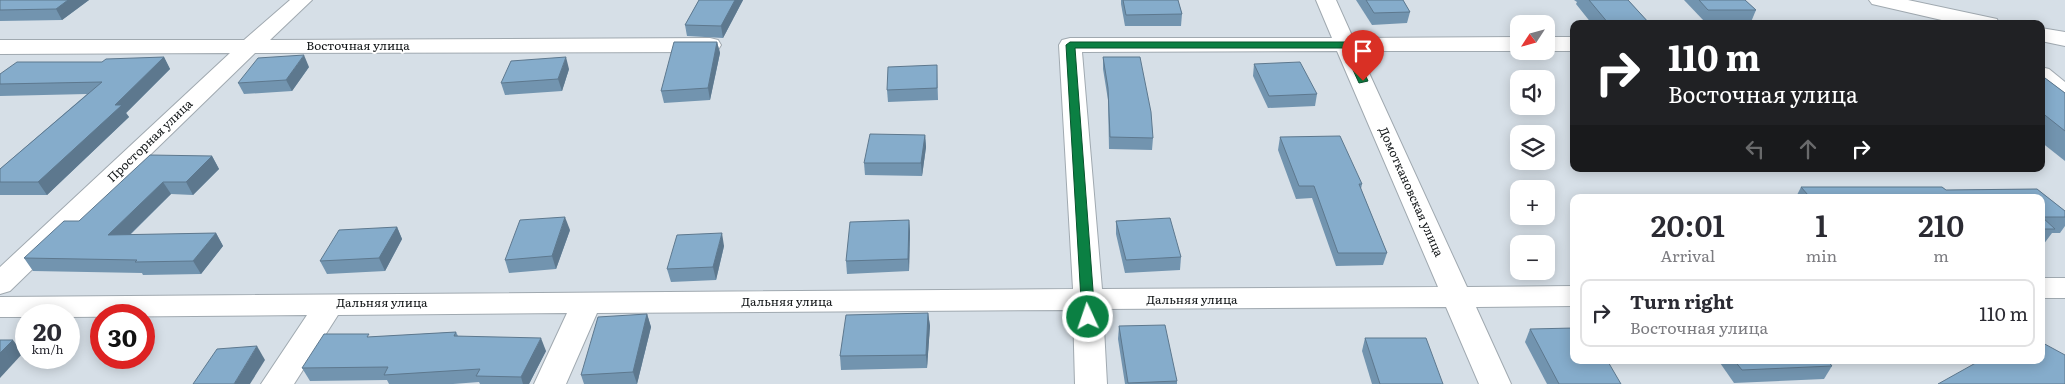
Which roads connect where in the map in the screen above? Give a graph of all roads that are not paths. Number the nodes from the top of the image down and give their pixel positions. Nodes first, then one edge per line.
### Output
1 (302, 0) edge
2 (1326, 0) edge
3 (1879, 0) edge
4 (1971, 20) edge
5 (2045, 35) edge
6 (2065, 39) edge
7 (716, 44) edge
8 (1510, 44) edge
9 (1555, 44) edge
10 (1570, 44) edge
11 (1347, 45) junction
12 (250, 46) junction
13 (0, 47) edge
14 (2045, 77) edge
15 (2065, 94) edge
16 (0, 284) edge
17 (2045, 288) edge
18 (2065, 288) edge
19 (1570, 296) edge
20 (1457, 298) junction
21 (1088, 300) junction
22 (587, 302) junction
23 (330, 304) junction
24 (0, 307) edge
25 (277, 384) edge
26 (550, 384) edge
27 (1090, 384) edge
28 (1495, 384) edge

1 - 12 street, Просторная улица
2 - 11 street, Домоткановская улица
3 - 4 street
5 - 6 street
7 - 12 street, Восточная улица
8 - 11 street
9 - 10 street
11 - 20 street, Домоткановская улица
11 - 21 street
12 - 13 street, Восточная улица
12 - 16 street, Просторная улица
14 - 15 street
17 - 18 street
19 - 20 street, Дальняя улица
20 - 21 street, Дальняя улица
20 - 28 street, Домоткановская улица
21 - 22 street, Дальняя улица
21 - 27 street
22 - 23 street, Дальняя улица
22 - 26 street
23 - 24 street, Дальняя улица
23 - 25 street

